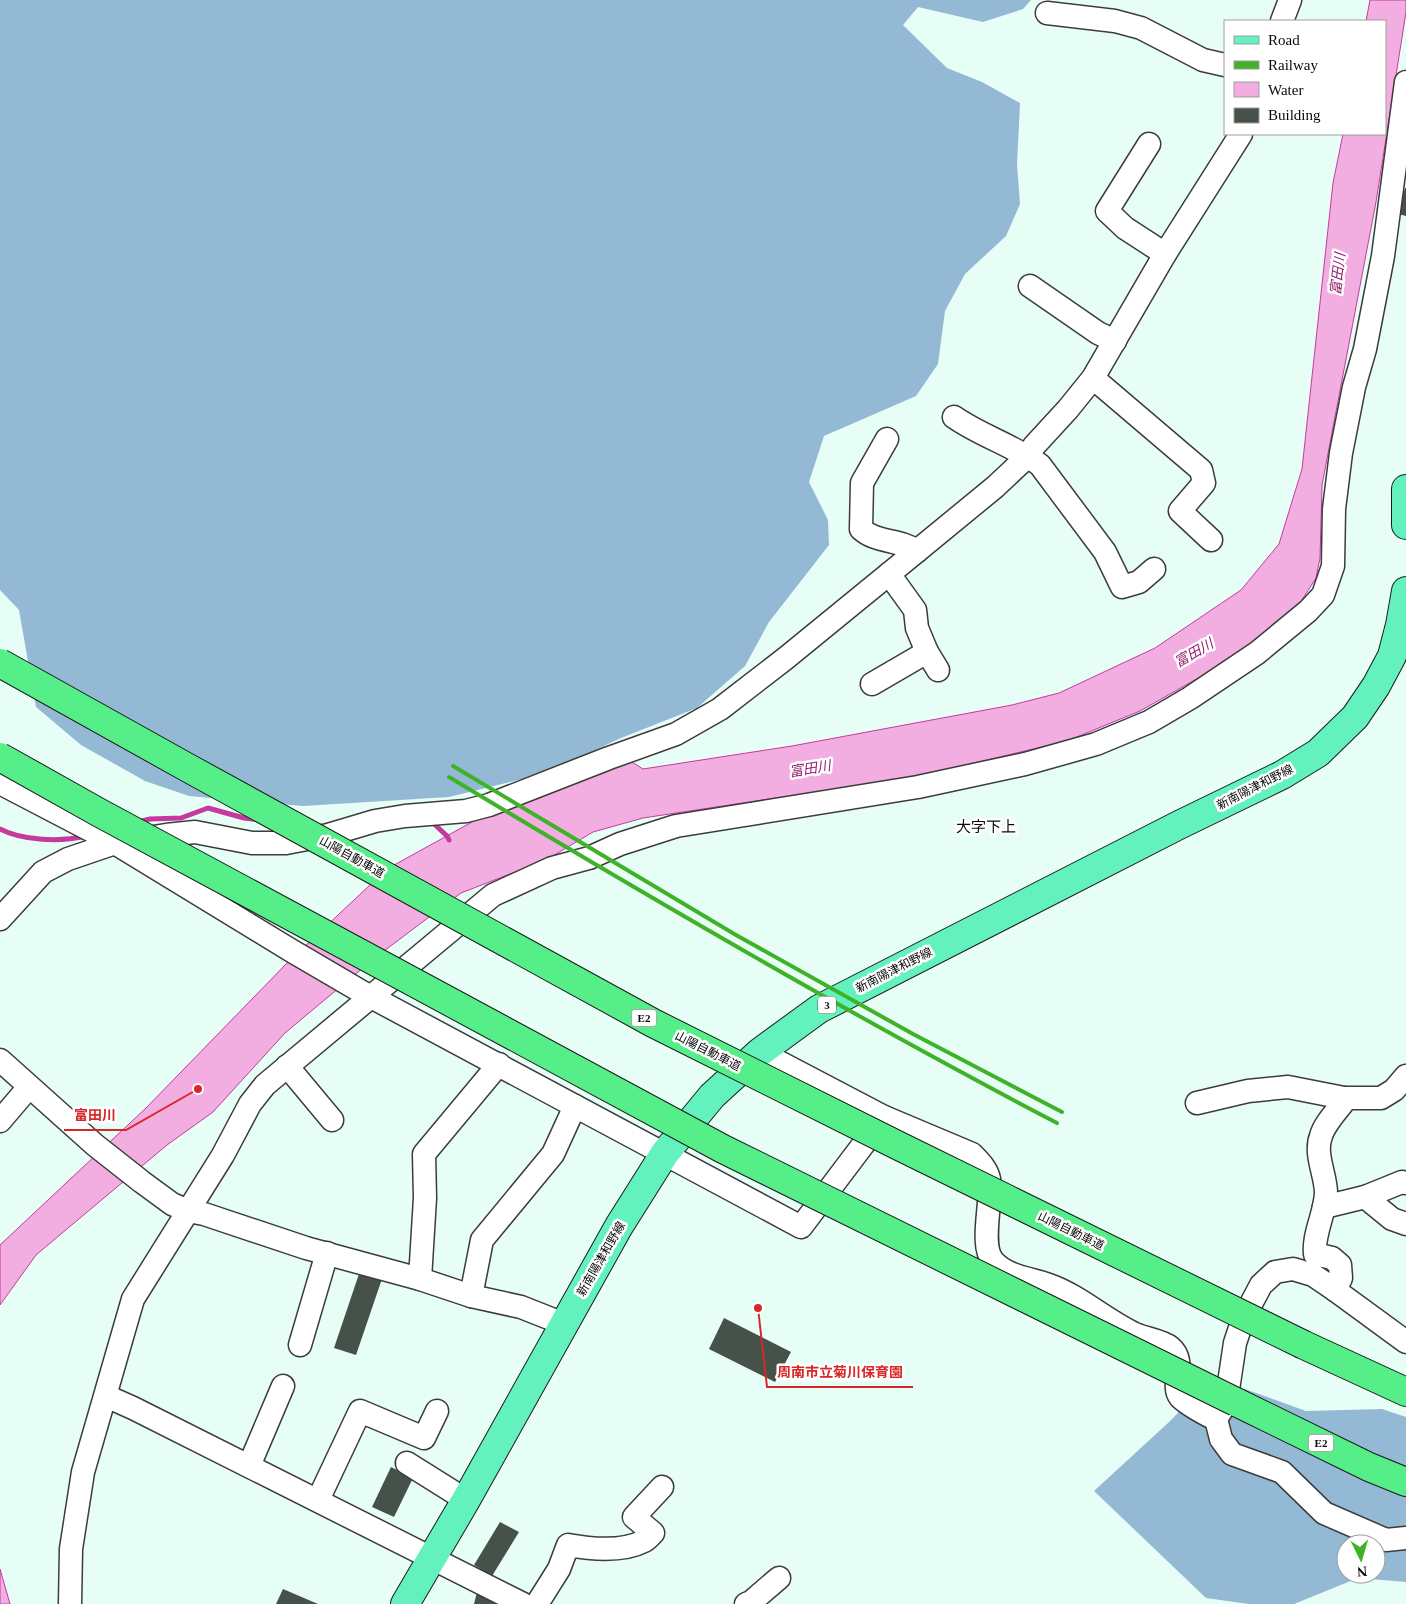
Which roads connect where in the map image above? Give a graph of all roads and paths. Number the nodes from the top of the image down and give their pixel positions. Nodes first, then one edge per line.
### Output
1 (1290, 0) edge
2 (1047, 13) dead end
3 (1282, 20) edge
4 (1224, 65) edge
5 (1406, 82) edge
6 (1240, 135) edge
7 (1149, 144) dead end
8 (1165, 254) junction
9 (1030, 286) dead end
10 (1115, 341) junction
11 (1093, 378) junction
12 (954, 417) dead end
13 (887, 439) dead end
14 (1028, 456) junction
15 (1406, 489) edge
16 (1406, 525) edge
17 (1211, 540) dead end
18 (917, 551) junction
19 (1154, 569) dead end
20 (889, 574) junction
21 (1406, 591) edge
22 (1399, 659) edge
23 (0, 663) edge
24 (872, 684) dead end
25 (0, 757) edge
26 (0, 783) edge
27 (116, 843) junction
28 (0, 919) edge
29 (367, 994) junction
30 (760, 1052) junction
31 (0, 1060) edge
32 (499, 1064) junction
33 (287, 1066) junction
34 (1406, 1076) edge
35 (29, 1088) junction
36 (1344, 1098) junction
37 (1197, 1103) dead end
38 (575, 1106) junction
39 (884, 1118) junction
40 (0, 1120) edge
41 (332, 1120) dead end
42 (665, 1153) junction
43 (1406, 1183) edge
44 (1366, 1197) junction
45 (1324, 1207) junction
46 (188, 1211) junction
47 (1406, 1224) edge
48 (327, 1254) junction
49 (420, 1279) junction
50 (1334, 1290) junction
51 (471, 1296) junction
52 (564, 1324) junction
53 (1406, 1342) edge
54 (300, 1345) dead end
55 (283, 1386) dead end
56 (1406, 1392) edge
57 (106, 1396) junction
58 (1226, 1410) junction
59 (437, 1411) dead end
60 (408, 1463) dead end
61 (249, 1466) junction
62 (1406, 1482) edge
63 (662, 1487) dead end
64 (318, 1500) junction
65 (466, 1500) junction
66 (1406, 1538) edge
67 (432, 1558) junction
68 (779, 1578) dead end
69 (70, 1604) edge
70 (405, 1604) edge
71 (523, 1604) edge
72 (537, 1604) edge
73 (746, 1604) edge

1 - 3 street
2 - 4 street
5 - 29 street
6 - 8 street
7 - 8 street
8 - 10 street
9 - 10 street
10 - 11 street
11 - 14 street
11 - 17 street
12 - 14 street
13 - 18 street
14 - 18 street
14 - 19 street
15 - 16 main road
18 - 20 street
20 - 24 street
20 - 27 street
21 - 22 main road, 新南陽津和野線 / 3
22 - 30 main road, 新南陽津和野線 / 3
23 - 56 highway, 山陽自動車道 / E2, bridge
25 - 58 highway, E2, bridge
26 - 27 street
27 - 28 street
27 - 29 street
29 - 32 street
29 - 33 street
30 - 39 street
30 - 42 main road, 新南陽津和野線 / 3
31 - 35 street
32 - 38 street
32 - 49 street
33 - 41 street
33 - 46 street
34 - 36 street
35 - 40 street
35 - 46 street
36 - 37 street
36 - 45 street
38 - 42 street
38 - 51 street
39 - 42 street
39 - 58 street
42 - 52 main road, 新南陽津和野線 / 3
43 - 44 street
44 - 45 street
44 - 47 street
45 - 50 street
46 - 48 street
46 - 57 street
48 - 49 street
48 - 54 street
49 - 51 street
50 - 53 street
50 - 58 street
51 - 52 street
52 - 65 main road, 新南陽津和野線 / 3
55 - 61 street
57 - 61 street
57 - 69 street
58 - 62 highway, E2
58 - 66 street
59 - 64 street
60 - 65 street
61 - 64 street
63 - 72 street
64 - 67 street
65 - 67 main road, 新南陽津和野線 / 3
67 - 70 main road, 新南陽津和野線 / 3
67 - 71 street
68 - 73 street

